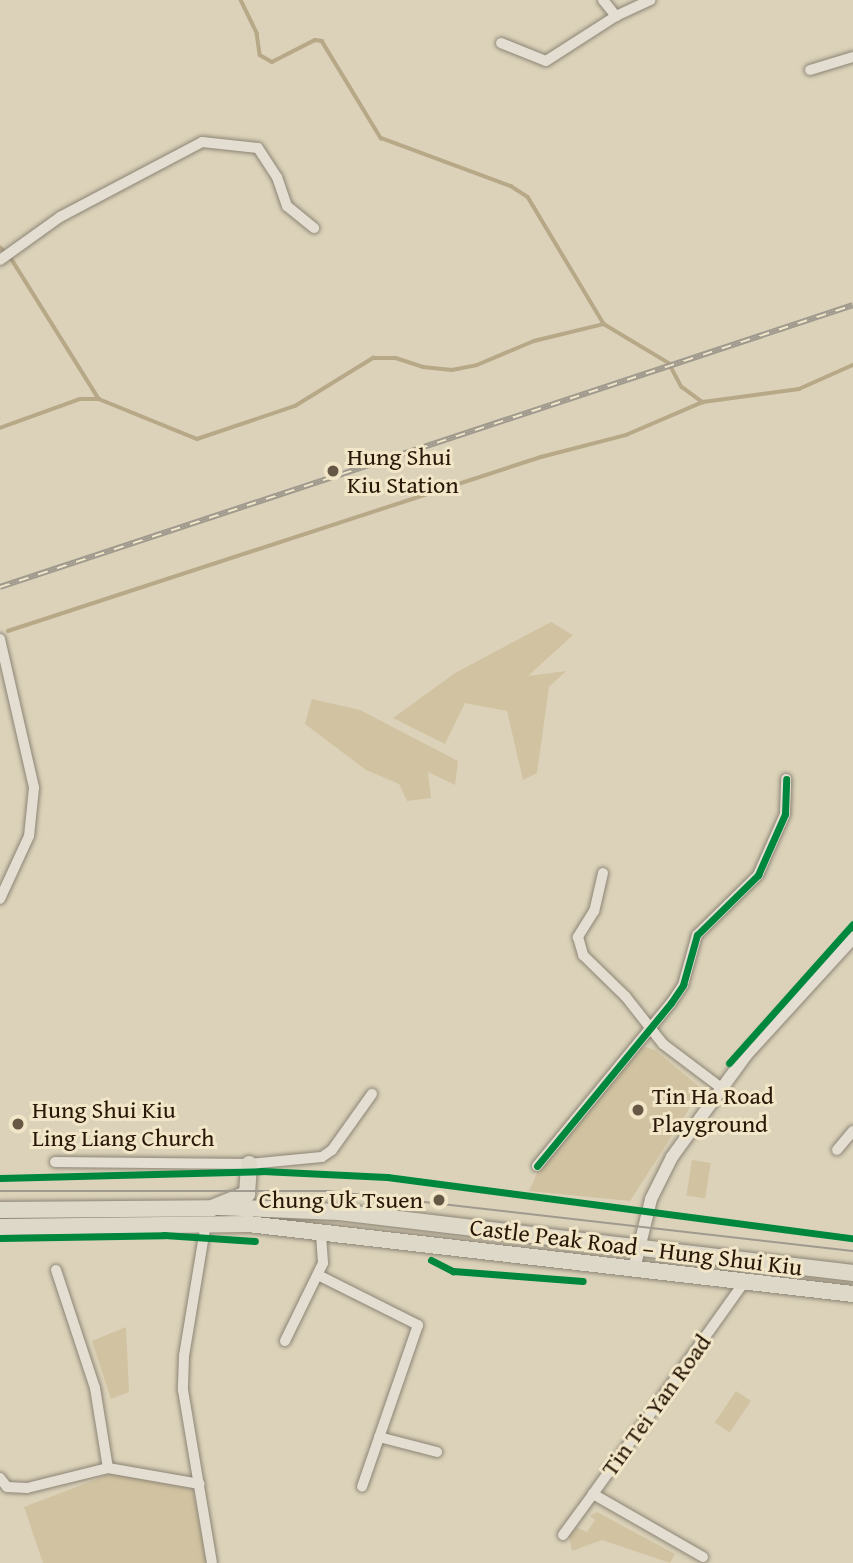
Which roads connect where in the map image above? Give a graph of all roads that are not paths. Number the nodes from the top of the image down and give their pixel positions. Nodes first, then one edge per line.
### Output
1 (603, 0) edge
2 (651, 0) edge
3 (616, 16) junction
4 (501, 43) dead end
5 (853, 57) edge
6 (810, 70) dead end
7 (314, 228) dead end
8 (0, 260) edge
9 (0, 639) edge
10 (786, 779) dead end
11 (603, 873) dead end
12 (0, 899) edge
13 (853, 938) edge
14 (652, 1027) junction
15 (720, 1087) junction
16 (372, 1094) dead end
17 (853, 1131) edge
18 (837, 1150) dead end
19 (55, 1162) dead end
20 (249, 1164) junction
21 (537, 1167) dead end
22 (247, 1194) junction
23 (218, 1207) junction
24 (263, 1209) junction
25 (0, 1210) edge
26 (319, 1211) junction
27 (206, 1223) junction
28 (0, 1227) edge
29 (321, 1231) junction
30 (639, 1248) junction
31 (634, 1269) junction
32 (56, 1270) dead end
33 (853, 1273) edge
34 (318, 1275) junction
35 (744, 1282) junction
36 (853, 1294) edge
37 (285, 1341) dead end
38 (379, 1437) junction
39 (437, 1452) dead end
40 (108, 1468) junction
41 (0, 1478) edge
42 (200, 1484) junction
43 (362, 1487) dead end
44 (593, 1494) junction
45 (563, 1535) dead end
46 (703, 1557) dead end
47 (212, 1563) edge

1 - 3 street
2 - 3 street
3 - 4 street
5 - 6 street
7 - 8 street
9 - 12 street
10 - 14 street
11 - 14 street
13 - 15 street
14 - 15 street
14 - 21 street
15 - 30 street
16 - 20 street
17 - 18 street
19 - 20 street
20 - 22 main road
22 - 23 main road
22 - 24 main road
23 - 24 main road, Castle Peak Road – Hung Shui Kiu
23 - 25 main road, Castle Peak Road – Hung Shui Kiu
24 - 26 main road, Castle Peak Road – Hung Shui Kiu
26 - 29 main road
26 - 30 main road, Castle Peak Road – Hung Shui Kiu
27 - 28 main road, Castle Peak Road – Hung Shui Kiu
27 - 29 main road, Castle Peak Road – Hung Shui Kiu
27 - 42 street
29 - 31 main road, Castle Peak Road – Hung Shui Kiu
29 - 34 street
30 - 31 street
30 - 33 main road, Castle Peak Road – Hung Shui Kiu
31 - 35 main road, Castle Peak Road – Hung Shui Kiu
32 - 40 street
34 - 37 street
34 - 38 street
35 - 36 main road, Castle Peak Road – Hung Shui Kiu
35 - 44 street, Tin Tei Yan Road
38 - 39 street
38 - 43 street
40 - 41 street
40 - 42 street
42 - 47 street
44 - 45 street
44 - 46 street, Tin Tei Yan Road

